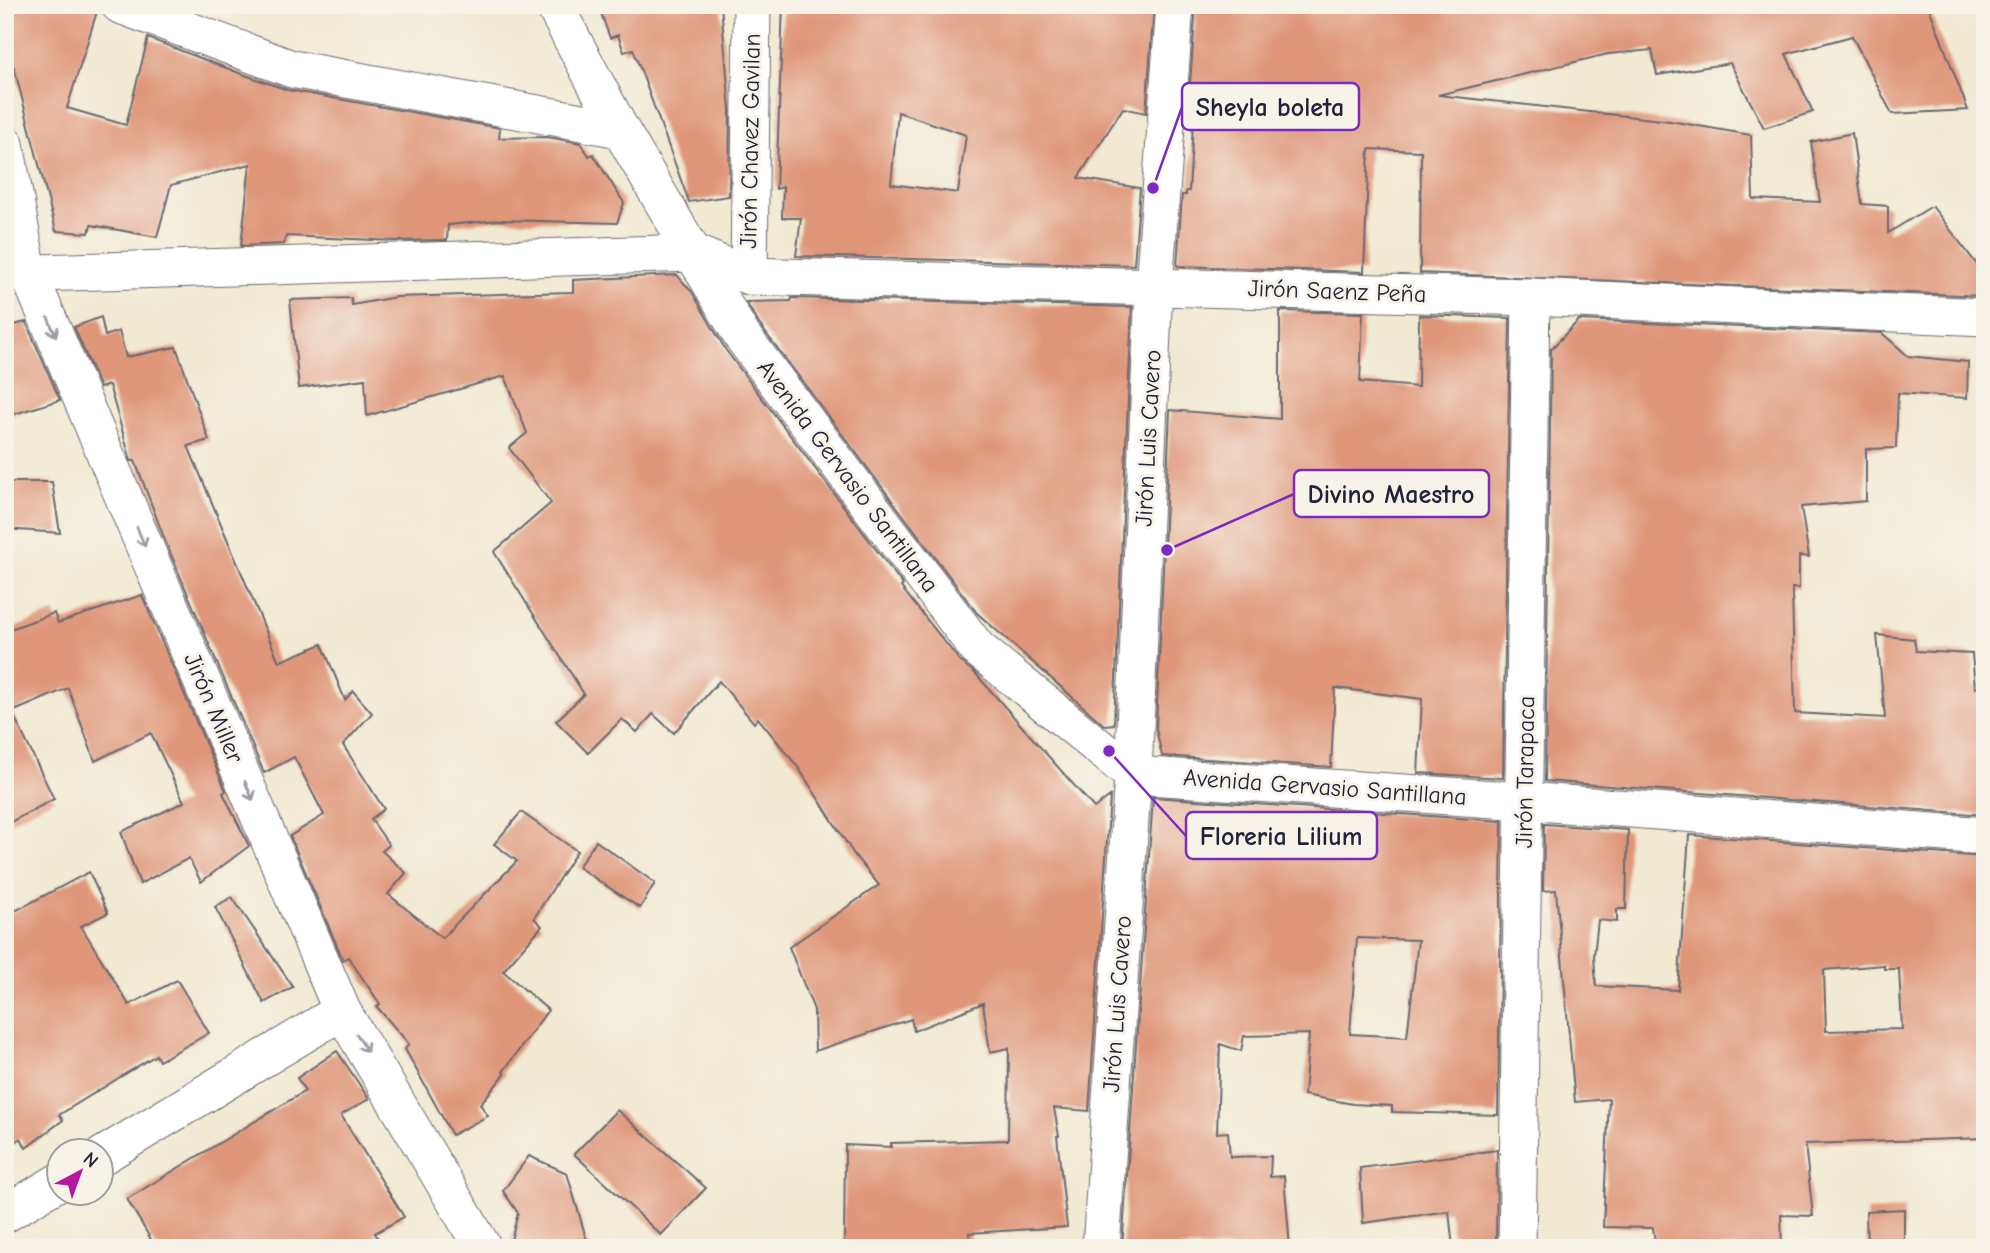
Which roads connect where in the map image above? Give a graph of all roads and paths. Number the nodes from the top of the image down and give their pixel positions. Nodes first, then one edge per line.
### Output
1 (120, 5) edge
2 (554, 5) edge
3 (752, 5) edge
4 (1175, 5) edge
5 (620, 129) junction
6 (5, 144) edge
7 (694, 253) junction
8 (17, 273) edge
9 (749, 276) junction
10 (1154, 286) junction
11 (1531, 297) junction
12 (1985, 317) edge
13 (1133, 775) junction
14 (1525, 800) junction
15 (1985, 836) edge
16 (342, 1011) junction
17 (116, 1148) edge
18 (46, 1189) edge
19 (5, 1214) edge
20 (484, 1248) edge
21 (1101, 1248) edge
22 (1517, 1248) edge

1 - 5 street
2 - 5 street, Avenida Gervasio Santillana
3 - 9 street, Jirón Chavez Gavilan
4 - 10 street, Jirón Luis Cavero
5 - 7 street, Avenida Gervasio Santillana
6 - 8 street, Jirón Miller
7 - 8 street
7 - 9 street, Jirón Saenz Peña
7 - 13 street, Avenida Gervasio Santillana
8 -> 16 street, Jirón Miller
9 - 10 street, Jirón Saenz Peña
10 - 11 street, Jirón Saenz Peña
10 - 13 street, Jirón Luis Cavero
11 - 12 street, Jirón Saenz Peña
11 - 14 street, Jirón Tarapaca
13 - 14 street, Avenida Gervasio Santillana
13 - 21 street, Jirón Luis Cavero
14 - 15 street, Avenida Gervasio Santillana
14 - 22 street, Jirón Tarapaca
16 - 17 street
16 -> 20 street, Jirón Miller
18 - 19 street

